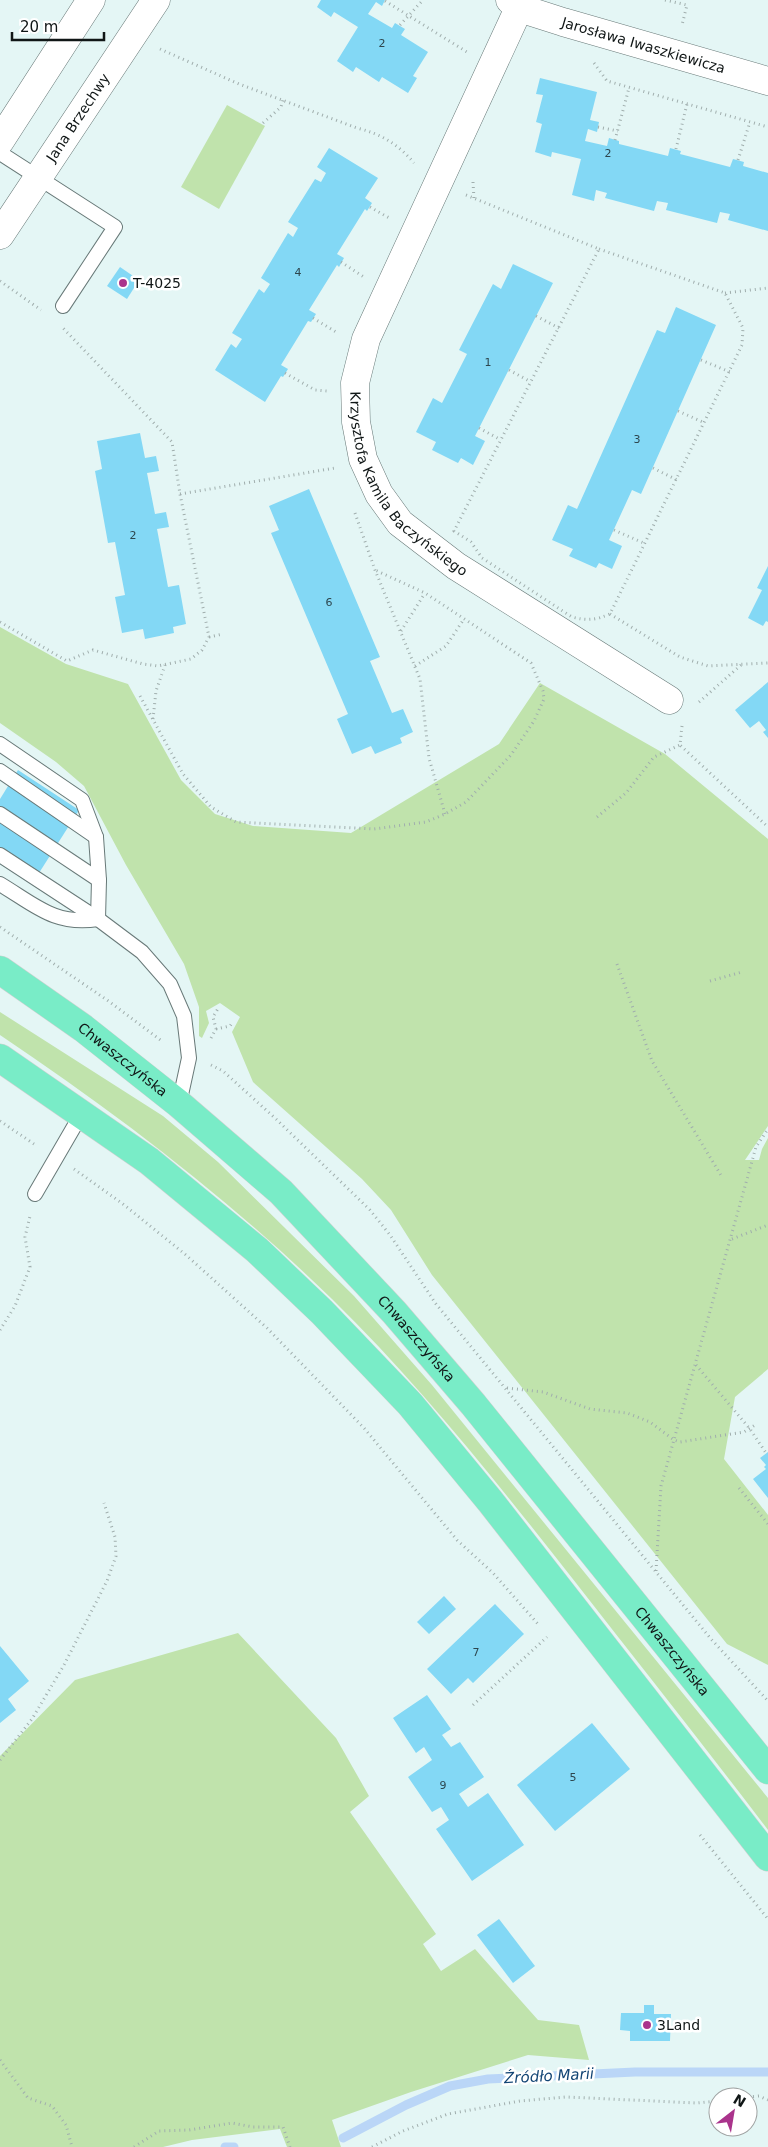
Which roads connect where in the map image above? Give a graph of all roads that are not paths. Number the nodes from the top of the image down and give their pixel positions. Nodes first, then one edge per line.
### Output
1 (91, 0) edge
2 (156, 0) edge
3 (515, 3) edge
4 (768, 81) edge
5 (0, 141) edge
6 (0, 153) edge
7 (38, 177) junction
8 (0, 235) edge
9 (63, 306) dead end
10 (678, 709) road end
11 (0, 744) edge
12 (0, 771) edge
13 (0, 814) edge
14 (96, 837) junction
15 (0, 855) edge
16 (99, 880) junction
17 (0, 884) edge
18 (98, 919) junction
19 (0, 970) edge
20 (0, 1058) edge
21 (179, 1104) junction
22 (82, 1113) junction
23 (35, 1194) road end
24 (768, 1770) edge
25 (764, 1851) edge

1 - 5 street
2 - 7 street, Jana Brzechwy
3 - 4 street, Jarosława Iwaszkiewicza
3 - 10 street, Krzysztofa Kamila Baczyńskiego
6 - 7 lane
7 - 8 street, Jana Brzechwy
7 - 9 lane
11 - 14 lane
12 - 14 lane
13 - 16 lane
14 - 16 lane
15 - 18 lane
16 - 18 lane
17 - 18 lane
18 - 21 lane
19 - 21 main road, Chwaszczyńska
20 - 22 main road
21 - 24 main road, Chwaszczyńska
22 - 23 lane
22 - 25 main road

